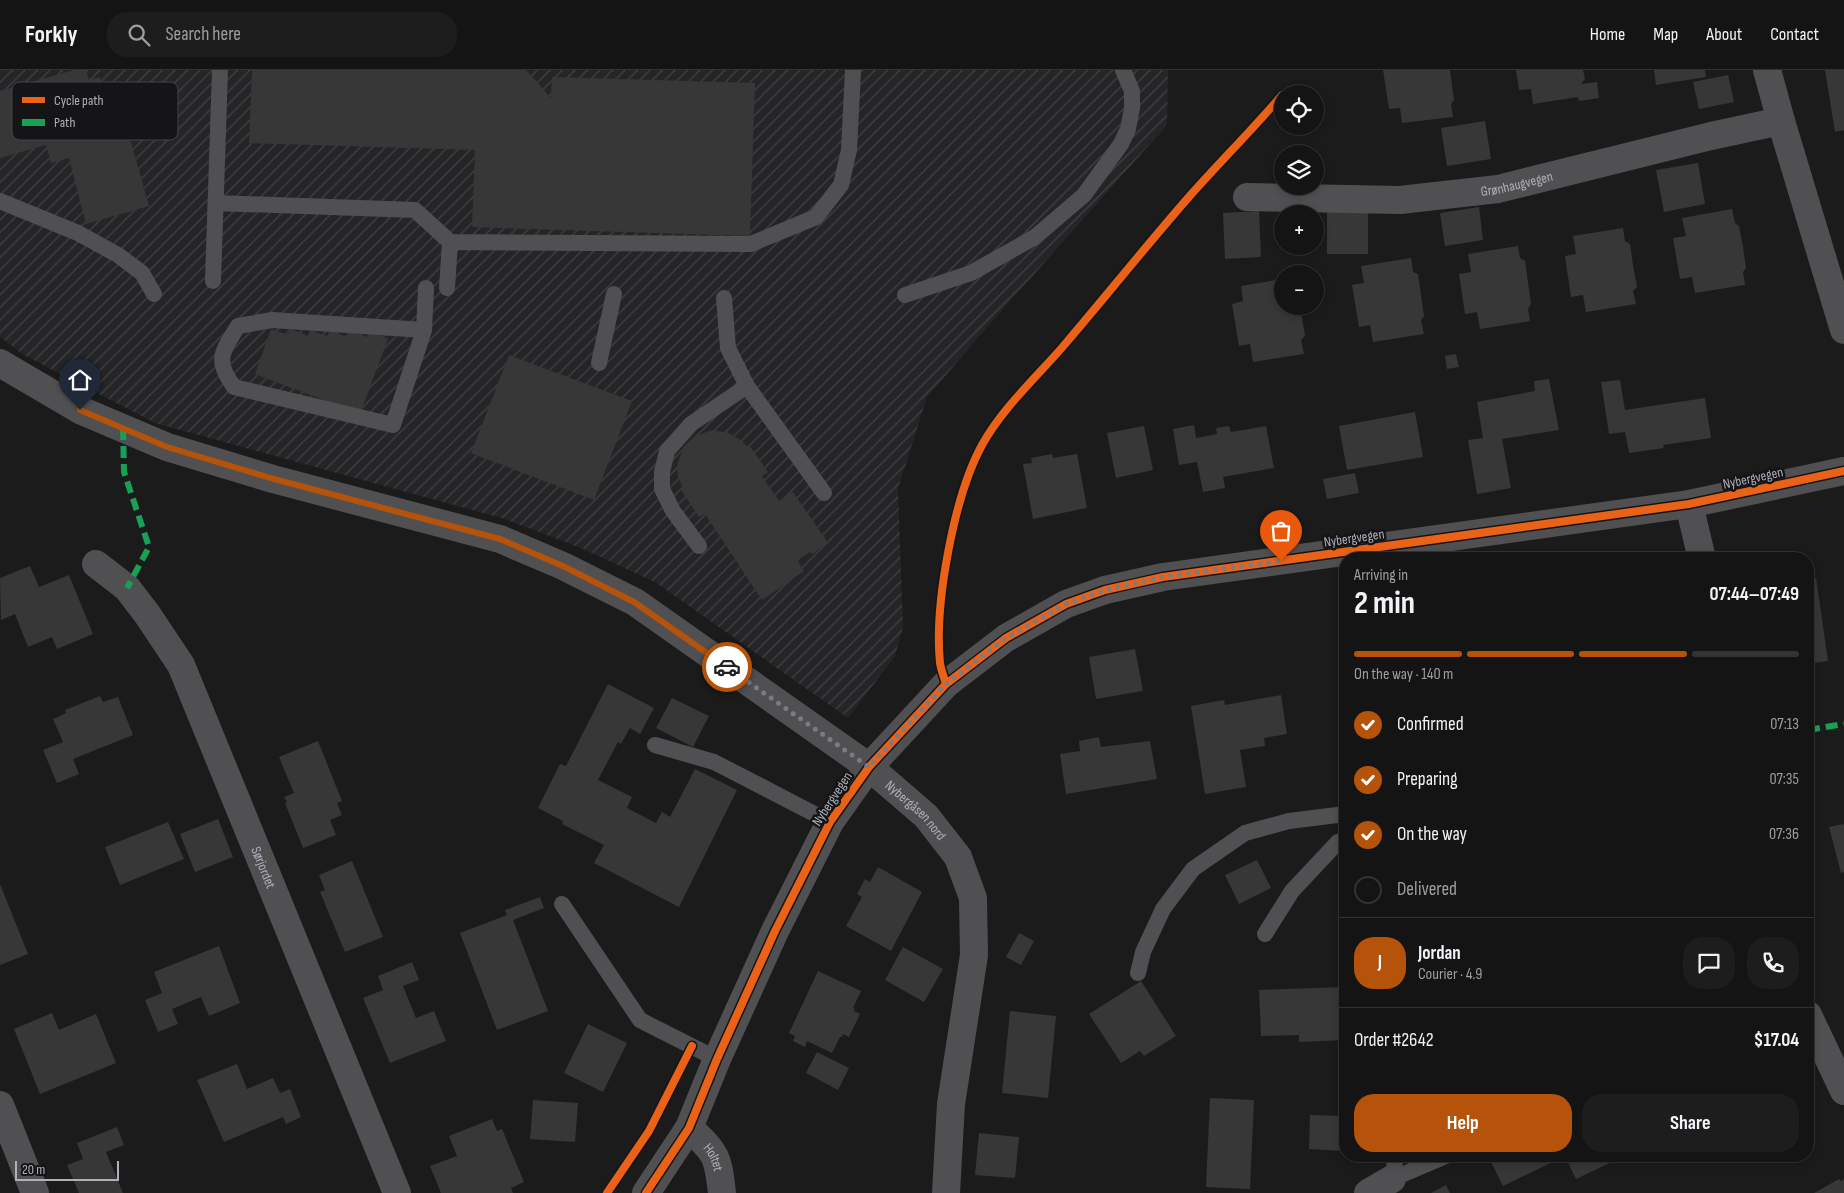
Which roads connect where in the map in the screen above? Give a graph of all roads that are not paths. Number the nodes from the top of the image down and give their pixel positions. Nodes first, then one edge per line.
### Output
1 (220, 70) edge
2 (853, 70) edge
3 (1123, 70) edge
4 (1767, 70) edge
5 (1781, 121) junction
6 (1247, 197) dead end
7 (0, 200) edge
8 (216, 203) junction
9 (450, 242) junction
10 (213, 281) dead end
11 (426, 288) dead end
12 (447, 288) dead end
13 (154, 294) dead end
14 (614, 294) dead end
15 (905, 295) dead end
16 (724, 298) dead end
17 (424, 330) junction
18 (1844, 330) edge
19 (0, 363) edge
20 (599, 363) dead end
21 (747, 386) junction
22 (1844, 471) edge
23 (824, 493) dead end
24 (1688, 504) junction
25 (699, 546) dead end
26 (1343, 552) edge
27 (1700, 552) edge
28 (1339, 553) edge
29 (96, 564) dead end
30 (656, 745) dead end
31 (869, 767) junction
32 (1339, 815) edge
33 (830, 822) junction
34 (1339, 842) edge
35 (562, 904) dead end
36 (1266, 934) dead end
37 (1138, 973) dead end
38 (1814, 1028) edge
39 (717, 1059) junction
40 (1844, 1091) edge
41 (0, 1105) edge
42 (689, 1128) junction
43 (1420, 1162) edge
44 (1394, 1168) edge
45 (35, 1193) edge
46 (397, 1193) edge
47 (646, 1193) edge
48 (722, 1193) edge
49 (946, 1193) edge
50 (1368, 1193) edge

1 - 8 lane
2 - 9 lane
3 - 15 lane
4 - 5 street
5 - 6 street, Grønhaugvegen
5 - 18 street
7 - 13 lane
8 - 9 lane
8 - 10 lane
9 - 12 lane
11 - 17 lane
14 - 20 lane
16 - 21 lane
17 - 17 lane
19 - 31 street, Nybergåsen nord
21 - 23 lane
21 - 25 lane
22 - 24 street, Nybergvegen
24 - 26 street, Nybergvegen
24 - 27 street
28 - 31 street, Nybergvegen
29 - 46 street, Sørjordet
30 - 33 lane
31 - 33 street, Nybergvegen
31 - 49 street, Nybergåsen nord
32 - 37 lane
33 - 39 street, Nybergvegen
34 - 36 lane
35 - 39 lane
38 - 40 street
39 - 42 street, Nybergvegen
41 - 45 street
42 - 47 street, Nybergvegen
42 - 48 street, Holtet
43 - 44 lane
44 - 50 street

